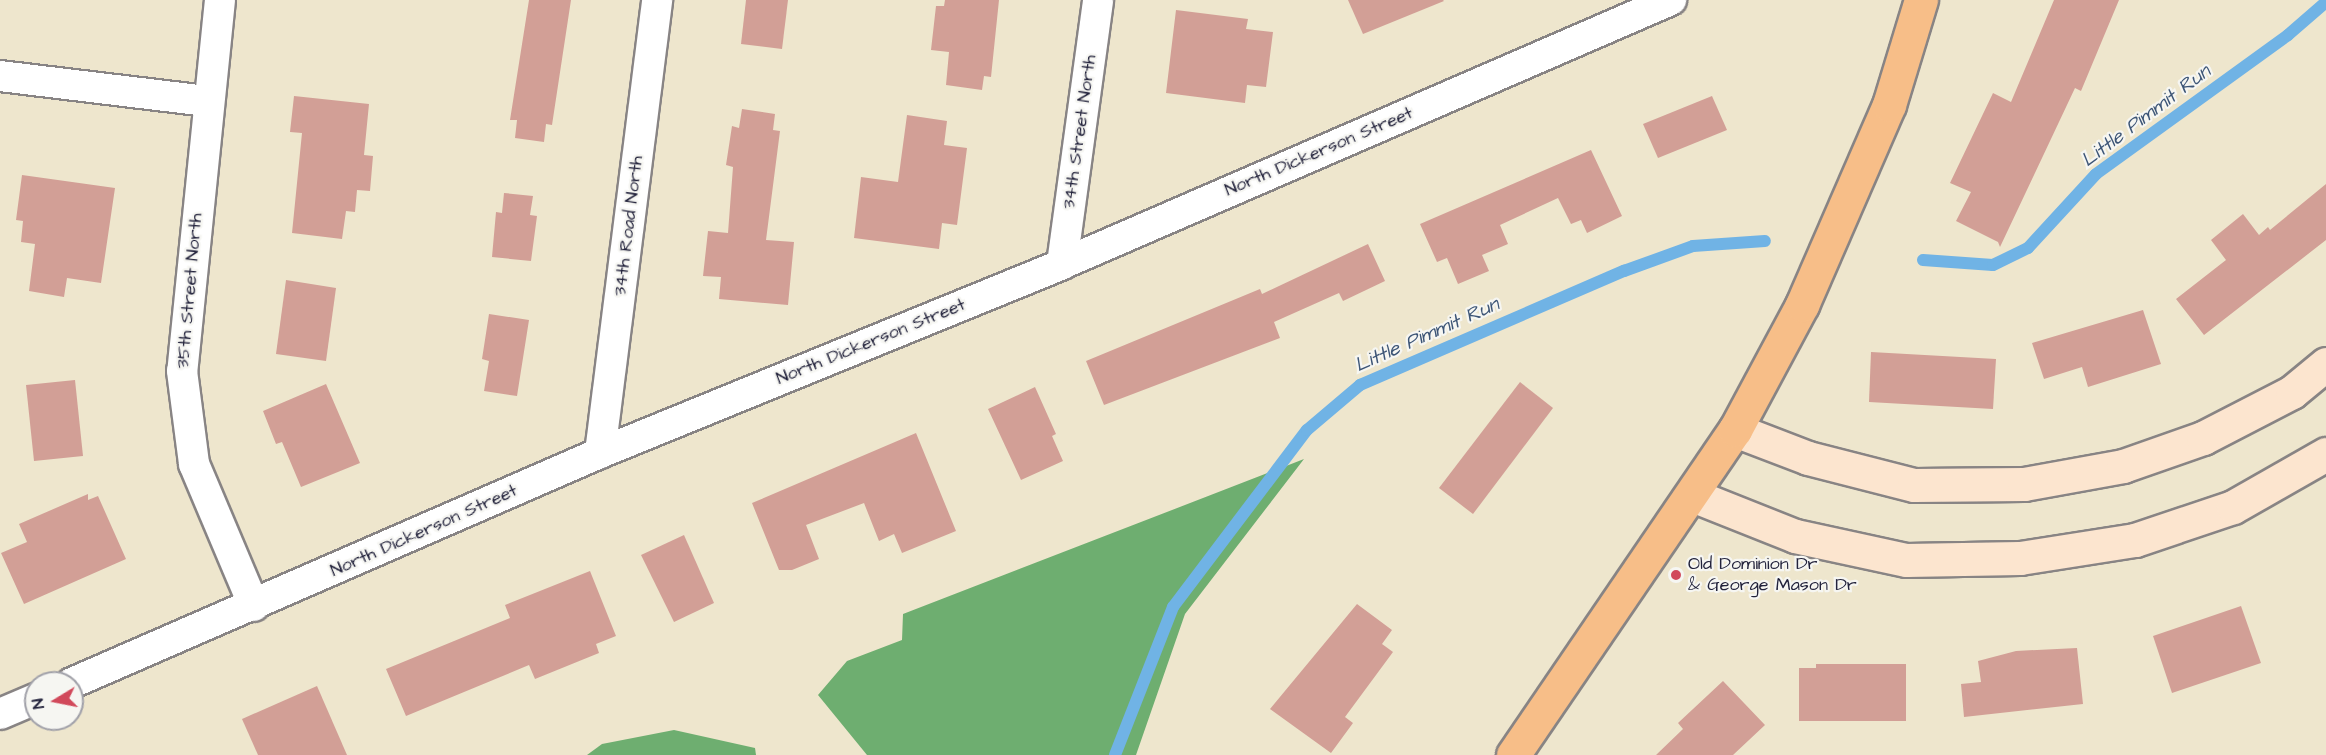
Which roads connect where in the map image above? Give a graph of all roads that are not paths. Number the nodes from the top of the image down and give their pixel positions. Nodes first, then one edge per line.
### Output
1 (220, 0) edge
2 (657, 0) edge
3 (1098, 0) edge
4 (1671, 0) edge
5 (1921, 0) edge
6 (0, 76) edge
7 (207, 101) junction
8 (1062, 264) junction
9 (2326, 364) edge
10 (1735, 430) junction
11 (600, 453) junction
12 (2326, 454) edge
13 (1692, 495) junction
14 (254, 606) junction
15 (84, 678) edge
16 (24, 704) edge
17 (0, 714) edge
18 (1514, 755) edge

1 - 7 street, 35th Street North
2 - 11 street, 34th Road North
3 - 8 street, 34th Street North
4 - 8 street, North Dickerson Street
5 - 10 main road
6 - 7 street
7 - 14 street, 35th Street North
8 - 11 street, North Dickerson Street
9 - 10 street
10 - 13 main road
11 - 14 street, North Dickerson Street
12 - 13 street
13 - 18 main road
14 - 15 street, North Dickerson Street
16 - 17 street

